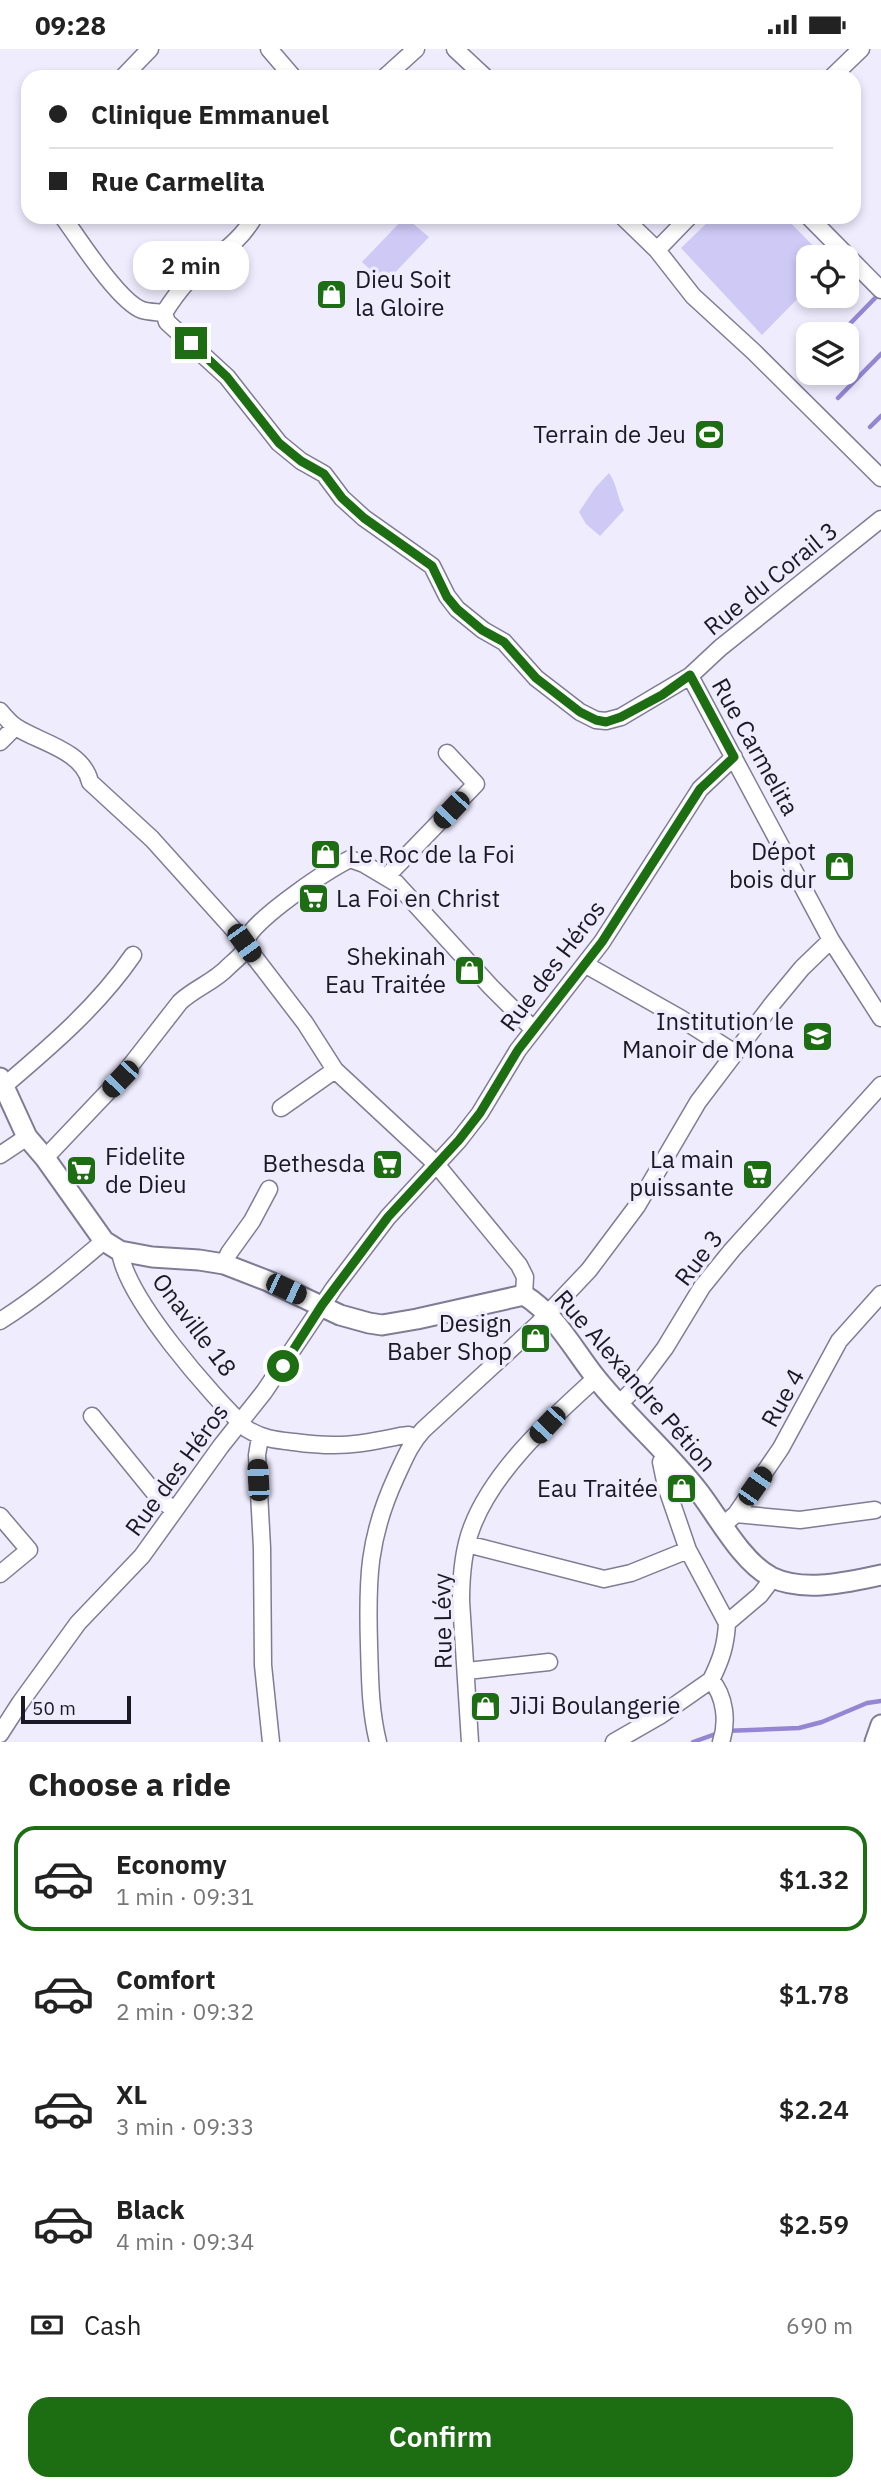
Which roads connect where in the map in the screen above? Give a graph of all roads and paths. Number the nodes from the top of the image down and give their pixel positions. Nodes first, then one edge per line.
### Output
1 (150, 49) edge
2 (269, 49) edge
3 (416, 49) edge
4 (456, 49) edge
5 (861, 49) edge
6 (130, 70) edge
7 (287, 70) edge
8 (393, 70) edge
9 (478, 70) edge
10 (839, 70) edge
11 (68, 224) edge
12 (250, 224) edge
13 (630, 224) edge
14 (682, 224) edge
15 (817, 224) edge
16 (657, 250) junction
17 (881, 290) edge
18 (164, 313) junction
19 (881, 478) edge
20 (881, 519) edge
21 (690, 675) junction
22 (0, 711) edge
23 (15, 727) junction
24 (0, 742) edge
25 (447, 753) dead end
26 (734, 757) junction
27 (387, 876) junction
28 (831, 940) junction
29 (244, 943) junction
30 (133, 955) dead end
31 (586, 965) junction
32 (881, 1018) edge
33 (533, 1029) junction
34 (734, 1053) junction
35 (335, 1070) junction
36 (2, 1082) edge
37 (881, 1085) edge
38 (281, 1108) dead end
39 (27, 1137) junction
40 (0, 1155) edge
41 (46, 1158) junction
42 (436, 1164) junction
43 (269, 1189) dead end
44 (112, 1246) junction
45 (224, 1264) junction
46 (881, 1294) edge
47 (524, 1295) junction
48 (322, 1305) junction
49 (548, 1313) junction
50 (0, 1321) edge
51 (596, 1378) junction
52 (619, 1404) junction
53 (92, 1416) dead end
54 (240, 1422) junction
55 (260, 1437) junction
56 (416, 1438) junction
57 (666, 1455) junction
58 (875, 1510) dead end
59 (174, 1511) junction
60 (0, 1516) edge
61 (730, 1519) junction
62 (467, 1544) junction
63 (688, 1550) junction
64 (0, 1574) edge
65 (881, 1576) edge
66 (773, 1578) junction
67 (727, 1623) junction
68 (549, 1663) dead end
69 (467, 1671) junction
70 (711, 1680) junction
71 (881, 1725) edge
72 (0, 1734) edge
73 (271, 1742) edge
74 (378, 1742) edge
75 (470, 1742) edge
76 (614, 1742) edge
77 (721, 1742) edge
78 (875, 1742) edge

1 - 6 street
2 - 7 street
3 - 8 street
4 - 9 street
5 - 10 street
11 - 18 street
12 - 18 street
13 - 16 street
14 - 16 street
15 - 17 street
16 - 19 street
18 - 21 street, Rue Carmelita
20 - 21 street, Rue du Corail 3
21 - 26 street, Rue Carmelita
22 - 23 street, Rue Alexandre Pétion
23 - 24 street
23 - 29 street, Rue Alexandre Pétion
25 - 27 street
26 - 28 street, Rue Carmelita
26 - 31 street, Rue des Héros
27 - 29 street
27 - 33 street
28 - 32 street, Rue Carmelita
28 - 34 street
29 - 35 street, Rue Alexandre Pétion
29 - 41 street
30 - 36 street
31 - 33 street, Rue des Héros
31 - 34 street
33 - 42 street, Rue des Héros
34 - 49 street
35 - 38 street
35 - 42 street, Rue Alexandre Pétion
36 - 39 street, Onaville 18
37 - 52 street, Rue 3
39 - 40 street
39 - 41 street, Onaville 18
41 - 44 street, Onaville 18
42 - 47 street, Rue Alexandre Pétion
42 - 48 street, Rue des Héros
43 - 45 street
44 - 45 street
44 - 50 street
44 - 54 street, Onaville 18
45 - 48 street
46 - 61 street, Rue 4
47 - 48 street
47 - 49 street, Rue Alexandre Pétion
48 - 54 street, Rue des Héros
49 - 51 street, Rue Alexandre Pétion
49 - 56 street
51 - 52 street, Rue Alexandre Pétion
51 - 62 street, Rue Lévy
52 - 57 street, Rue Alexandre Pétion
53 - 59 street
54 - 55 street, Onaville 18
54 - 59 street, Rue des Héros
55 - 56 street
55 - 73 street
56 - 74 street
57 - 61 street, Rue Alexandre Pétion
57 - 63 street
58 - 61 street
59 - 72 street, Rue des Héros
60 - 64 street
61 - 66 street, Rue Alexandre Pétion
62 - 63 street
62 - 69 street, Rue Lévy
63 - 67 street
65 - 66 street
66 - 67 street
67 - 70 street
68 - 69 street
69 - 75 street, Rue Lévy
70 - 76 street
70 - 77 street
71 - 78 street

